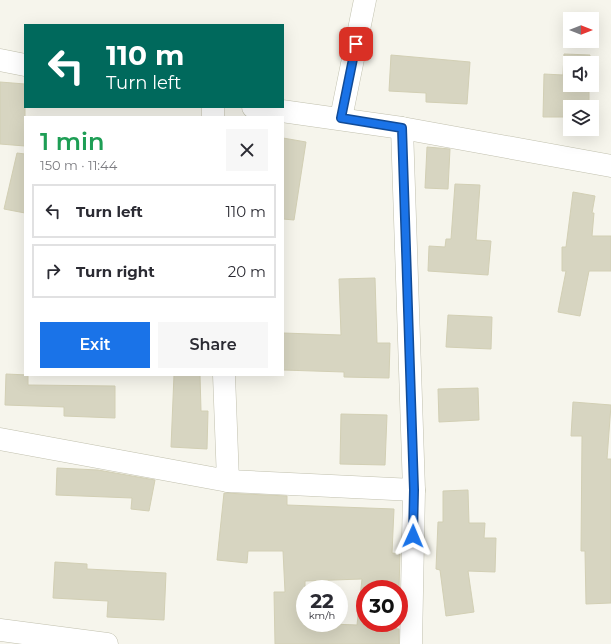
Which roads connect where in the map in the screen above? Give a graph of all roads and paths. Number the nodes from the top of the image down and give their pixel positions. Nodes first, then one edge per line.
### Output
1 (365, 0) edge
2 (0, 60) edge
3 (24, 65) edge
4 (261, 108) edge
5 (341, 118) junction
6 (402, 128) junction
7 (611, 166) edge
8 (224, 376) edge
9 (0, 439) edge
10 (228, 481) junction
11 (414, 490) junction
12 (0, 630) edge
13 (107, 644) edge
14 (410, 644) edge

1 - 5 street
2 - 3 street
4 - 5 street
5 - 6 street
6 - 7 street
6 - 11 street
8 - 10 street
9 - 10 street
10 - 11 street
11 - 14 street
12 - 13 street

